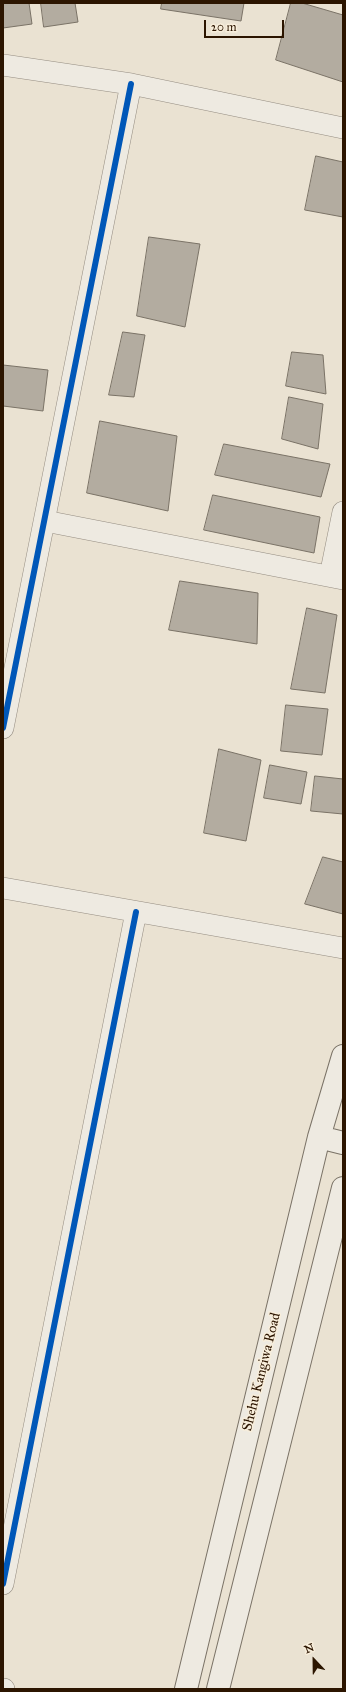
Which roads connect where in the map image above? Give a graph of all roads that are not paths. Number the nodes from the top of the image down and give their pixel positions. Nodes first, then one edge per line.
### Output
1 (3, 65) edge
2 (131, 84) junction
3 (343, 128) edge
4 (343, 512) edge
5 (45, 521) junction
6 (337, 577) edge
7 (3, 728) edge
8 (3, 888) edge
9 (136, 912) junction
10 (343, 948) edge
11 (343, 1056) edge
12 (319, 1137) junction
13 (343, 1143) edge
14 (343, 1188) edge
15 (3, 1584) edge
16 (186, 1689) edge
17 (218, 1689) edge

1 - 2 street
2 - 3 street
2 - 5 street
4 - 6 street
5 - 6 street
5 - 7 street
8 - 9 street
9 - 10 street
9 - 15 street
11 - 12 main road, Shehu Kangiwa Road
12 - 13 main road
12 - 16 main road, Shehu Kangiwa Road
14 - 17 main road

